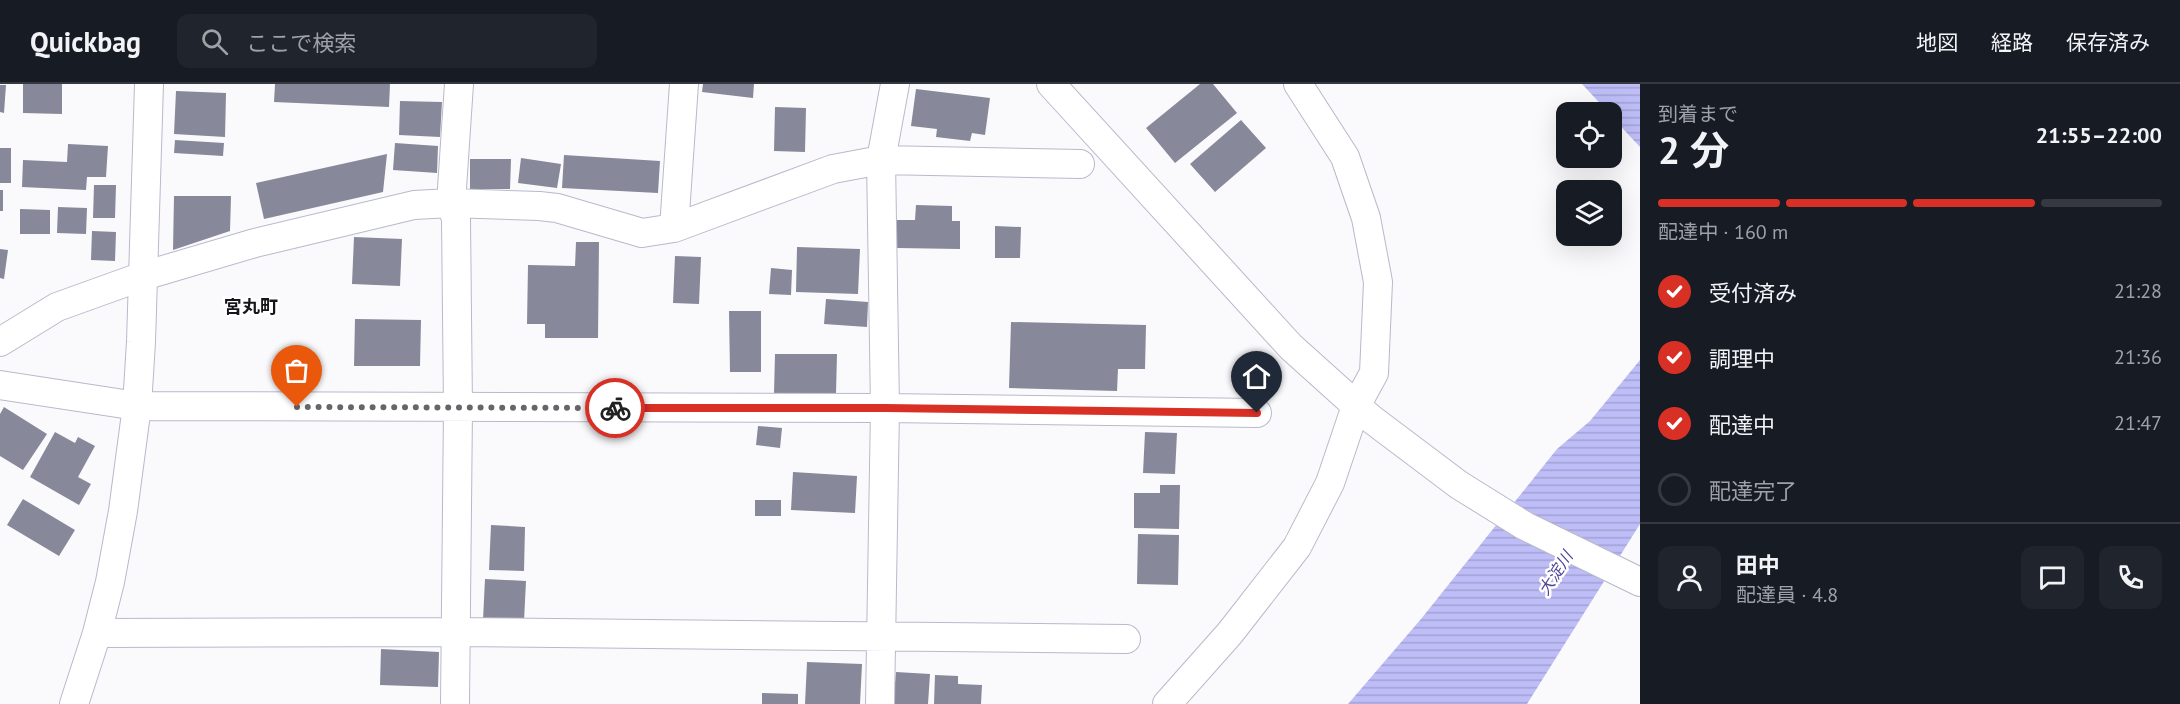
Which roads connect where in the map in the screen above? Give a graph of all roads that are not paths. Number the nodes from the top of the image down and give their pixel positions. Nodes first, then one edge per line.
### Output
1 (149, 84) edge
2 (459, 84) edge
3 (684, 84) edge
4 (895, 84) edge
5 (1051, 84) edge
6 (1299, 84) edge
7 (881, 159) junction
8 (1080, 164) dead end
9 (451, 202) junction
10 (674, 228) junction
11 (143, 276) junction
12 (0, 342) edge
13 (0, 385) edge
14 (137, 406) junction
15 (458, 408) junction
16 (885, 408) junction
17 (1363, 412) junction
18 (1257, 413) dead end
19 (1640, 582) edge
20 (455, 632) junction
21 (97, 633) junction
22 (881, 635) junction
23 (1126, 639) dead end
24 (74, 704) edge
25 (454, 704) edge
26 (880, 704) edge
27 (1167, 704) edge

1 - 11 street
2 - 9 street
3 - 10 street
4 - 7 street
5 - 17 street
6 - 17 street
7 - 8 street
7 - 10 street
7 - 16 street
9 - 10 street
9 - 11 street
9 - 15 street
11 - 12 street
11 - 14 street
13 - 14 street
14 - 15 street
14 - 21 street
15 - 16 street
15 - 20 street
16 - 18 street
16 - 22 street
17 - 19 street
17 - 27 street
20 - 21 street
20 - 22 street
20 - 25 street
21 - 24 street
22 - 23 street
22 - 26 street

